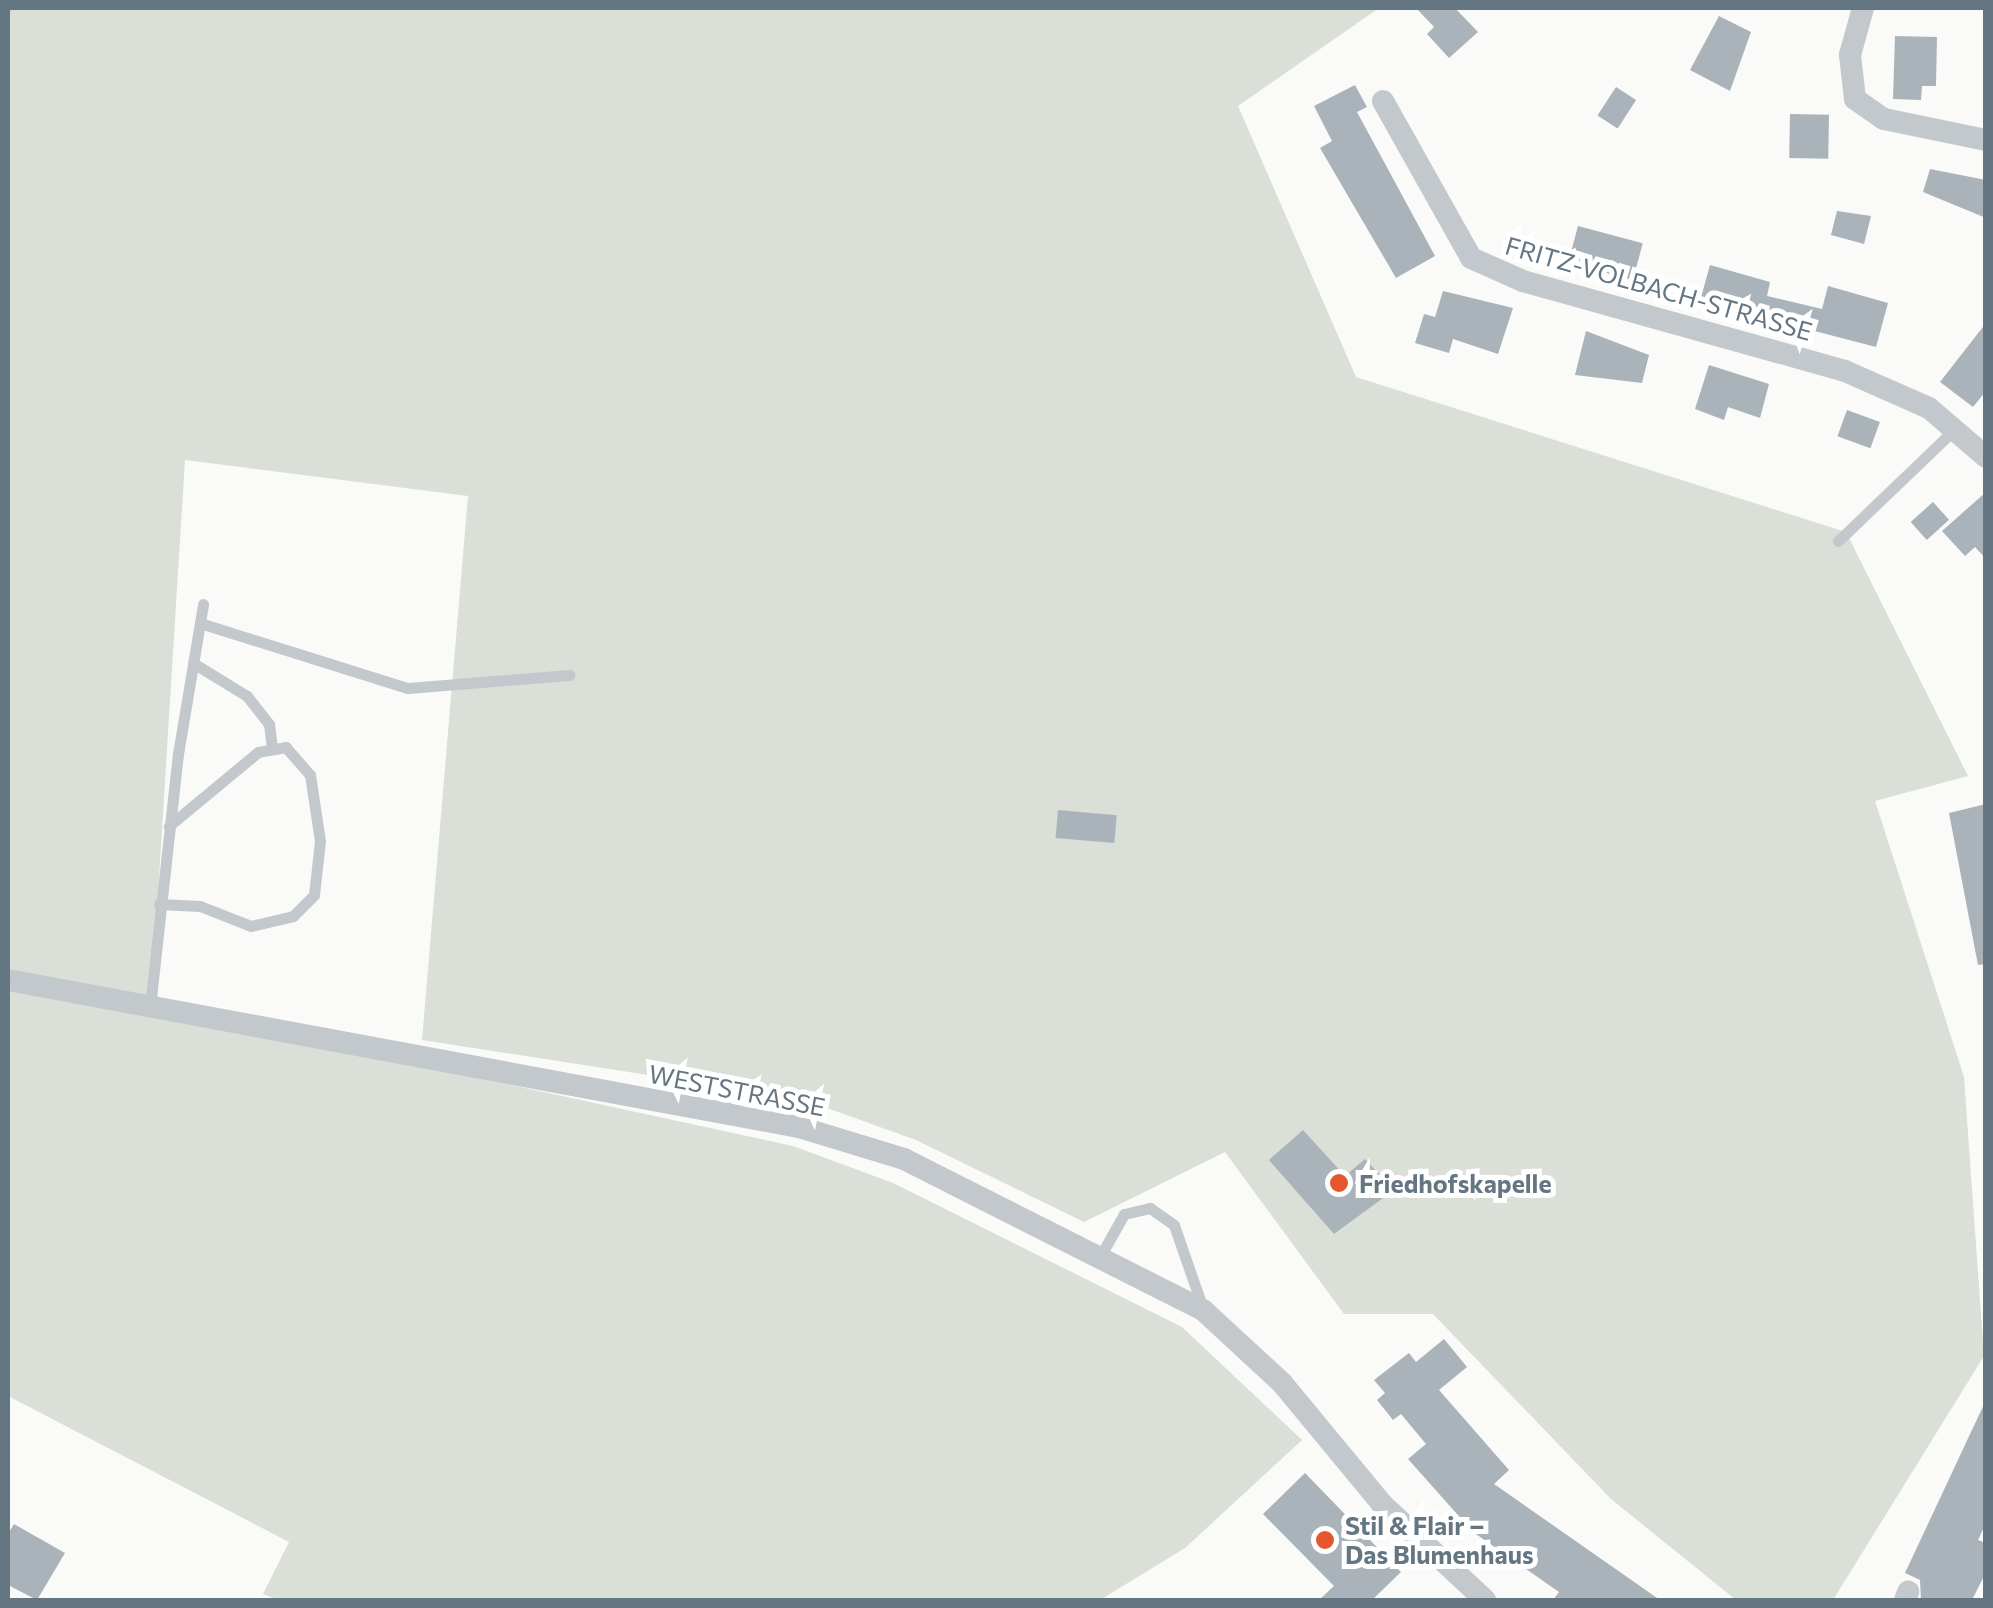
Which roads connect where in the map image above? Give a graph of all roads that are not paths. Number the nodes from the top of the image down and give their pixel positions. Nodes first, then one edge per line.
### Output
1 (1863, 8) edge
2 (1383, 101) dead end
3 (1986, 140) edge
4 (1956, 428) junction
5 (1986, 457) edge
6 (1838, 541) dead end
7 (204, 604) dead end
8 (200, 623) junction
9 (193, 663) junction
10 (569, 675) dead end
11 (272, 749) junction
12 (169, 826) junction
13 (159, 904) junction
14 (8, 980) edge
15 (150, 1007) junction
16 (1101, 1255) junction
17 (1203, 1310) junction
18 (1485, 1600) edge

1 - 3 street
2 - 4 street, FRITZ-VOLBACH-STRASSE
4 - 5 street, FRITZ-VOLBACH-STRASSE
4 - 6 lane
7 - 8 lane
8 - 9 lane
8 - 10 lane
9 - 11 lane
9 - 12 lane
11 - 12 lane
11 - 13 lane
12 - 13 lane
13 - 15 lane
14 - 15 street, WESTSTRASSE
15 - 16 street, WESTSTRASSE
16 - 17 street, WESTSTRASSE
16 - 17 lane
17 - 18 street, WESTSTRASSE

